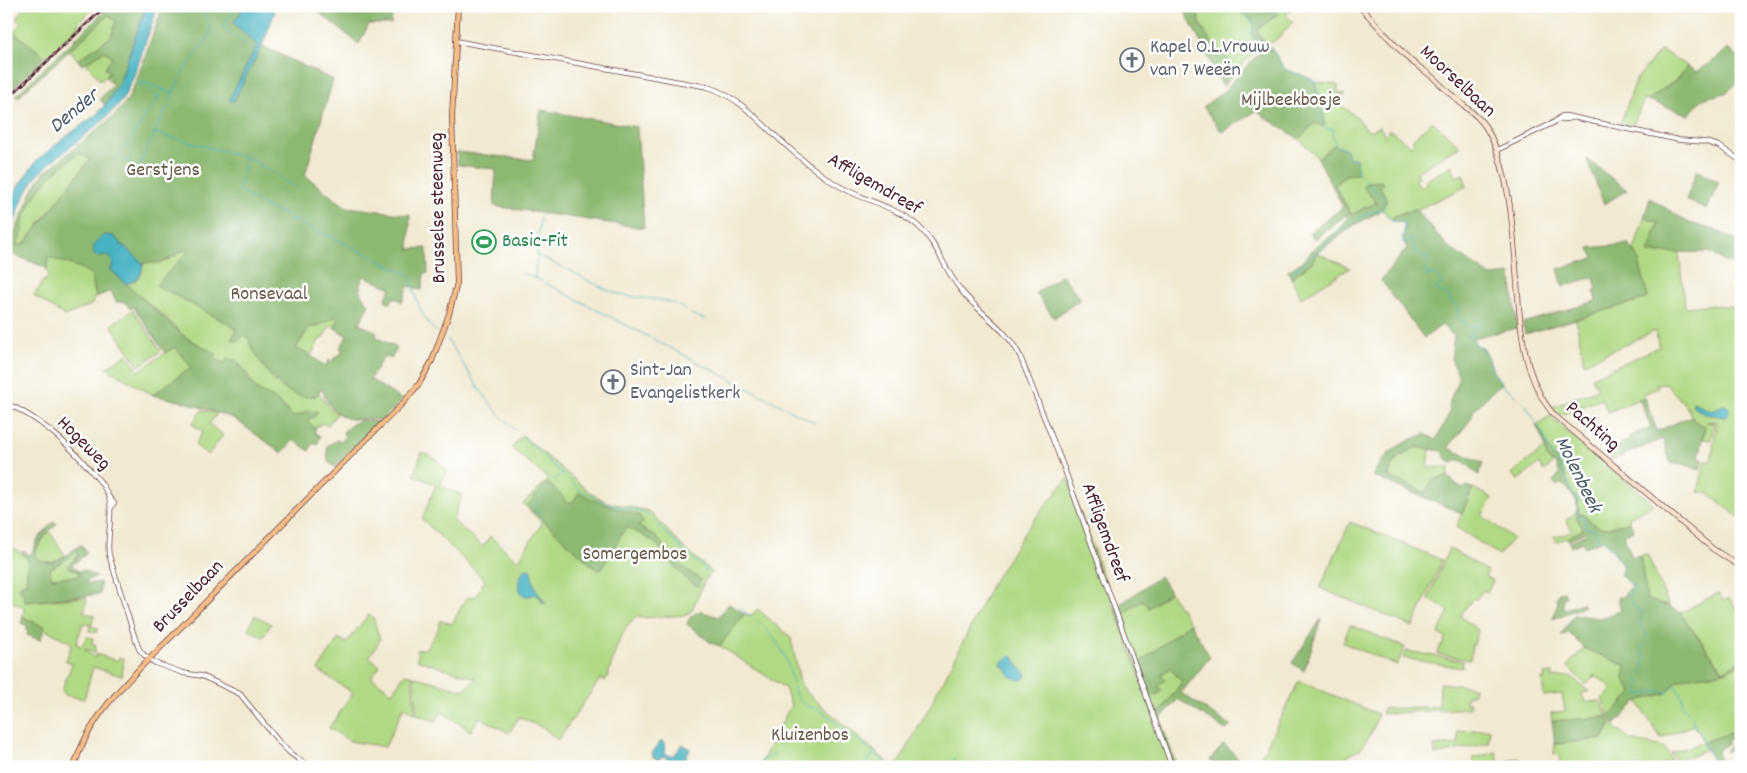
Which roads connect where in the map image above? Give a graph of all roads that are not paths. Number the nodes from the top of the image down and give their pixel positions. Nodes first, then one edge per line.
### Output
1 (458, 6) edge
2 (1359, 6) edge
3 (456, 41) junction
4 (1497, 150) junction
5 (1741, 161) edge
6 (1515, 254) joint
7 (6, 403) edge
8 (344, 462) joint
9 (1741, 567) edge
10 (150, 659) junction
11 (74, 767) edge
12 (309, 767) edge
13 (1172, 767) edge

1 - 3 main road, Brusselse steenweg
2 - 4 main road, Moorselbaan
3 - 8 main road, Brusselse steenweg
3 - 13 street, Affligemdreef
4 - 5 street
4 - 6 main road, Moorselbaan
6 - 9 main road, Pachting
7 - 10 street, Hogeweg
8 - 10 main road, Brusselbaan
10 - 11 main road, Brusselbaan
10 - 12 street

